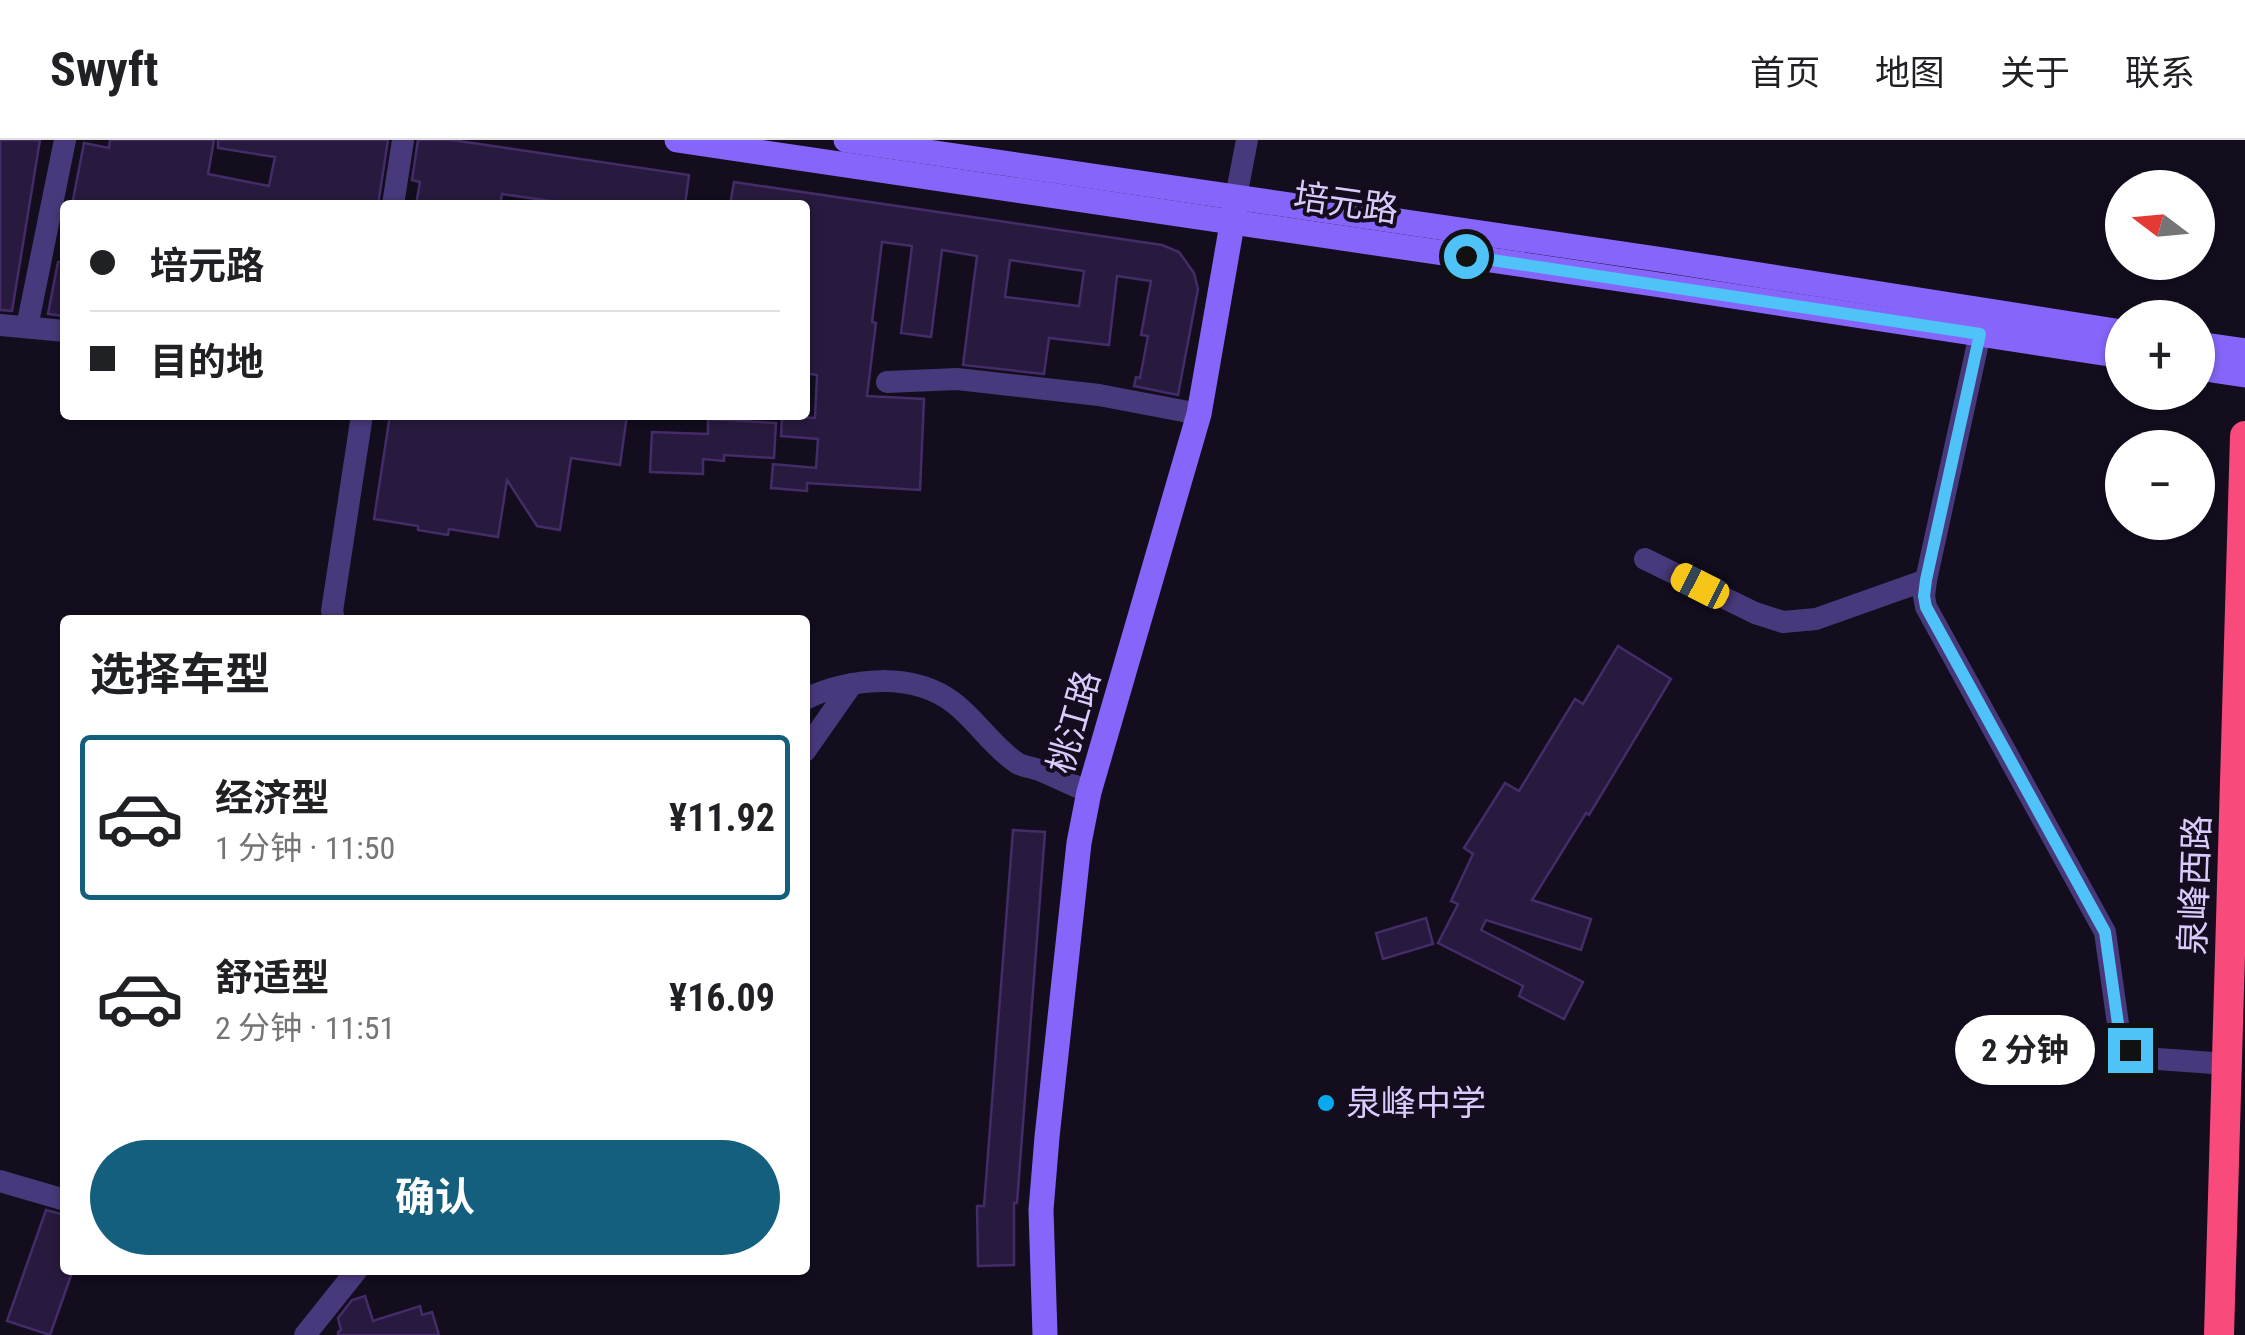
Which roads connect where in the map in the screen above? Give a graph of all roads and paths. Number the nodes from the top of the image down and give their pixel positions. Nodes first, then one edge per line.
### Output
1 (65, 140) edge
2 (403, 140) edge
3 (677, 140) edge
4 (846, 140) edge
5 (1248, 140) edge
6 (395, 200) edge
7 (1234, 210) junction
8 (0, 325) edge
9 (27, 328) junction
10 (2105, 329) edge
11 (60, 331) edge
12 (1980, 334) junction
13 (2215, 347) edge
14 (2245, 351) edge
15 (2105, 353) edge
16 (2215, 371) edge
17 (2245, 376) edge
18 (887, 382) dead end
19 (1199, 414) junction
20 (361, 420) edge
21 (2245, 436) edge
22 (1645, 558) dead end
23 (1926, 580) junction
24 (333, 615) edge
25 (852, 684) junction
26 (810, 698) edge
27 (810, 744) edge
28 (1089, 792) junction
29 (2227, 1064) junction
30 (0, 1181) edge
31 (60, 1199) edge
32 (353, 1275) edge
33 (305, 1335) edge
34 (1045, 1335) edge
35 (2219, 1335) edge

1 - 9 street
2 - 6 street
3 - 7 main road, 培元路
4 - 7 main road, 培元路
5 - 7 street, 桃江路
7 - 10 main road, 培元路
7 - 12 main road, 培元路
7 - 19 main road, 桃江路
8 - 9 street
9 - 11 street
12 - 15 main road, 培元路
12 - 23 street
13 - 14 main road
16 - 17 main road
18 - 19 street
19 - 28 main road, 桃江路
20 - 24 street
21 - 29 highway, 泉峰西路
22 - 23 street
23 - 29 street
25 - 26 street
25 - 27 street
25 - 28 street
28 - 34 main road, 桃江路
29 - 35 highway, 泉峰西路
30 - 31 street
32 - 33 street

